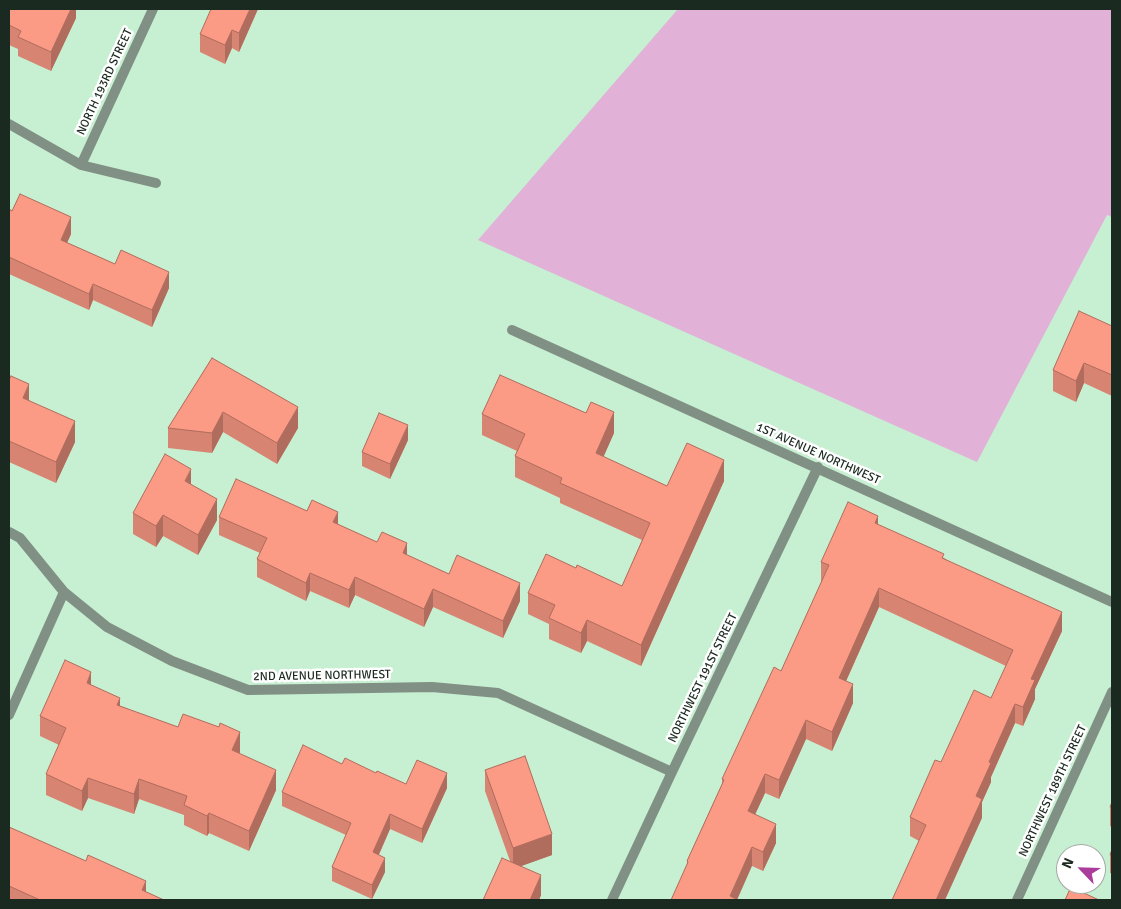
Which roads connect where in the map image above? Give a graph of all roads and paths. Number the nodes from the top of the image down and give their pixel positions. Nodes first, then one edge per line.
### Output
1 (153, 9) edge
2 (9, 124) edge
3 (81, 165) junction
4 (156, 183) dead end
5 (512, 330) dead end
6 (818, 467) junction
7 (9, 532) edge
8 (64, 592) junction
9 (1112, 602) edge
10 (1112, 692) edge
11 (9, 715) edge
12 (672, 772) junction
13 (612, 900) edge
14 (1017, 900) edge

1 - 3 street, NORTH 193RD STREET
2 - 3 street
3 - 4 street
5 - 6 street, 1ST AVENUE NORTHWEST
6 - 9 street, 1ST AVENUE NORTHWEST
6 - 12 street, NORTHWEST 191ST STREET
7 - 8 street, 2ND AVENUE NORTHWEST
8 - 11 street
8 - 12 street, 2ND AVENUE NORTHWEST
10 - 14 street, NORTHWEST 189TH STREET
12 - 13 street, NORTHWEST 191ST STREET

